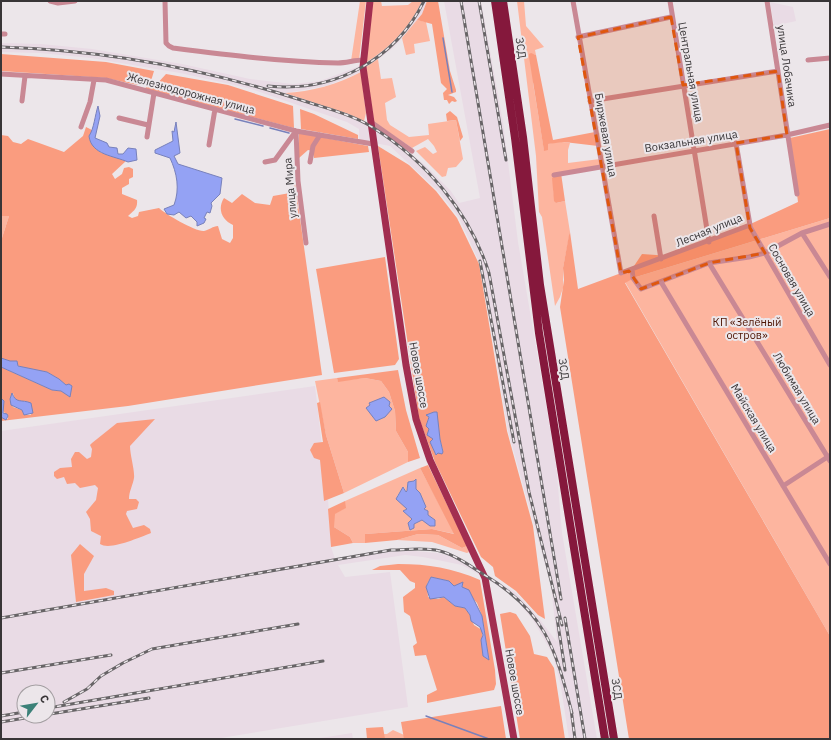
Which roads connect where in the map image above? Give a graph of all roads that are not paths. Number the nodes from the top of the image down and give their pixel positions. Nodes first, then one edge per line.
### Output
1 (50, 1) edge
2 (75, 1) edge
3 (165, 1) edge
4 (370, 1) edge
5 (495, 1) edge
6 (503, 1) edge
7 (573, 1) edge
8 (670, 1) edge
9 (767, 1) edge
10 (671, 17) junction
11 (578, 38) junction
12 (830, 58) edge
13 (363, 60) junction
14 (808, 60) dead end
15 (508, 64) junction
16 (778, 71) junction
17 (1, 74) edge
18 (25, 76) junction
19 (94, 80) junction
20 (683, 85) junction
21 (154, 93) junction
22 (590, 100) junction
23 (22, 101) dead end
24 (215, 110) junction
25 (119, 118) dead end
26 (371, 122) junction
27 (148, 125) junction
28 (830, 125) edge
29 (81, 127) dead end
30 (296, 131) junction
31 (320, 135) junction
32 (787, 135) junction
33 (147, 137) dead end
34 (736, 143) junction
35 (373, 144) junction
36 (209, 145) dead end
37 (694, 150) junction
38 (412, 151) dead end
39 (265, 162) dead end
40 (310, 162) dead end
41 (601, 166) junction
42 (554, 175) dead end
43 (797, 194) dead end
44 (654, 216) dead end
45 (830, 224) edge
46 (749, 225) junction
47 (802, 233) junction
48 (306, 242) dead end
49 (709, 242) junction
50 (765, 253) junction
51 (660, 259) junction
52 (709, 263) junction
53 (632, 269) junction
54 (621, 273) joint
55 (830, 277) edge
56 (661, 282) junction
57 (830, 365) edge
58 (829, 458) edge
59 (783, 486) junction
60 (830, 564) edge
61 (514, 739) edge
62 (605, 739) edge
63 (614, 739) edge

1 - 2 street
3 - 13 street
4 - 13 main road, Новое шоссе
5 - 15 highway, ЗСД
6 - 15 highway, ЗСД
7 - 11 street, Биржевая улица
8 - 10 street, Центральная улица
9 - 16 street, улица Лобачика
10 - 11 street
10 - 20 street, Центральная улица
11 - 22 street, Биржевая улица
12 - 14 street
13 - 26 main road, Новое шоссе
15 - 62 highway, ЗСД
15 - 63 highway, ЗСД
16 - 20 street
16 - 32 street, улица Лобачика
17 - 18 street, Железнодорожная улица
18 - 19 street, Железнодорожная улица
18 - 23 street
19 - 21 street, Железнодорожная улица
19 - 29 street
20 - 22 street
20 - 37 street, Центральная улица
21 - 24 street, Железнодорожная улица
21 - 27 street
22 - 41 street, Биржевая улица
24 - 30 street, Железнодорожная улица
24 - 36 street
25 - 27 street
26 - 35 main road, Новое шоссе
26 - 38 street
27 - 33 street
28 - 32 street, Вокзальная улица
30 - 31 street, Железнодорожная улица
30 - 39 street
30 - 48 street, улица Мира
31 - 35 street, Железнодорожная улица
31 - 40 street
32 - 34 street, Вокзальная улица
32 - 43 street, улица Лобачика
34 - 37 street, Вокзальная улица
34 - 46 street, Лесная улица
35 - 61 main road, Новое шоссе
37 - 41 street, Вокзальная улица
37 - 49 street, Центральная улица
41 - 42 street, Вокзальная улица
41 - 54 street, Биржевая улица
44 - 51 street
45 - 47 street
46 - 49 street, Лесная улица
46 - 50 street, Сосновая улица
47 - 50 street
47 - 55 street
49 - 51 street, Лесная улица
50 - 52 street
50 - 57 street, Сосновая улица
51 - 53 street, Лесная улица
52 - 56 street
52 - 58 street, Любимая улица
53 - 54 street, Лесная улица
53 - 56 street
56 - 59 street, Майская улица
58 - 59 street
59 - 60 street, Майская улица

